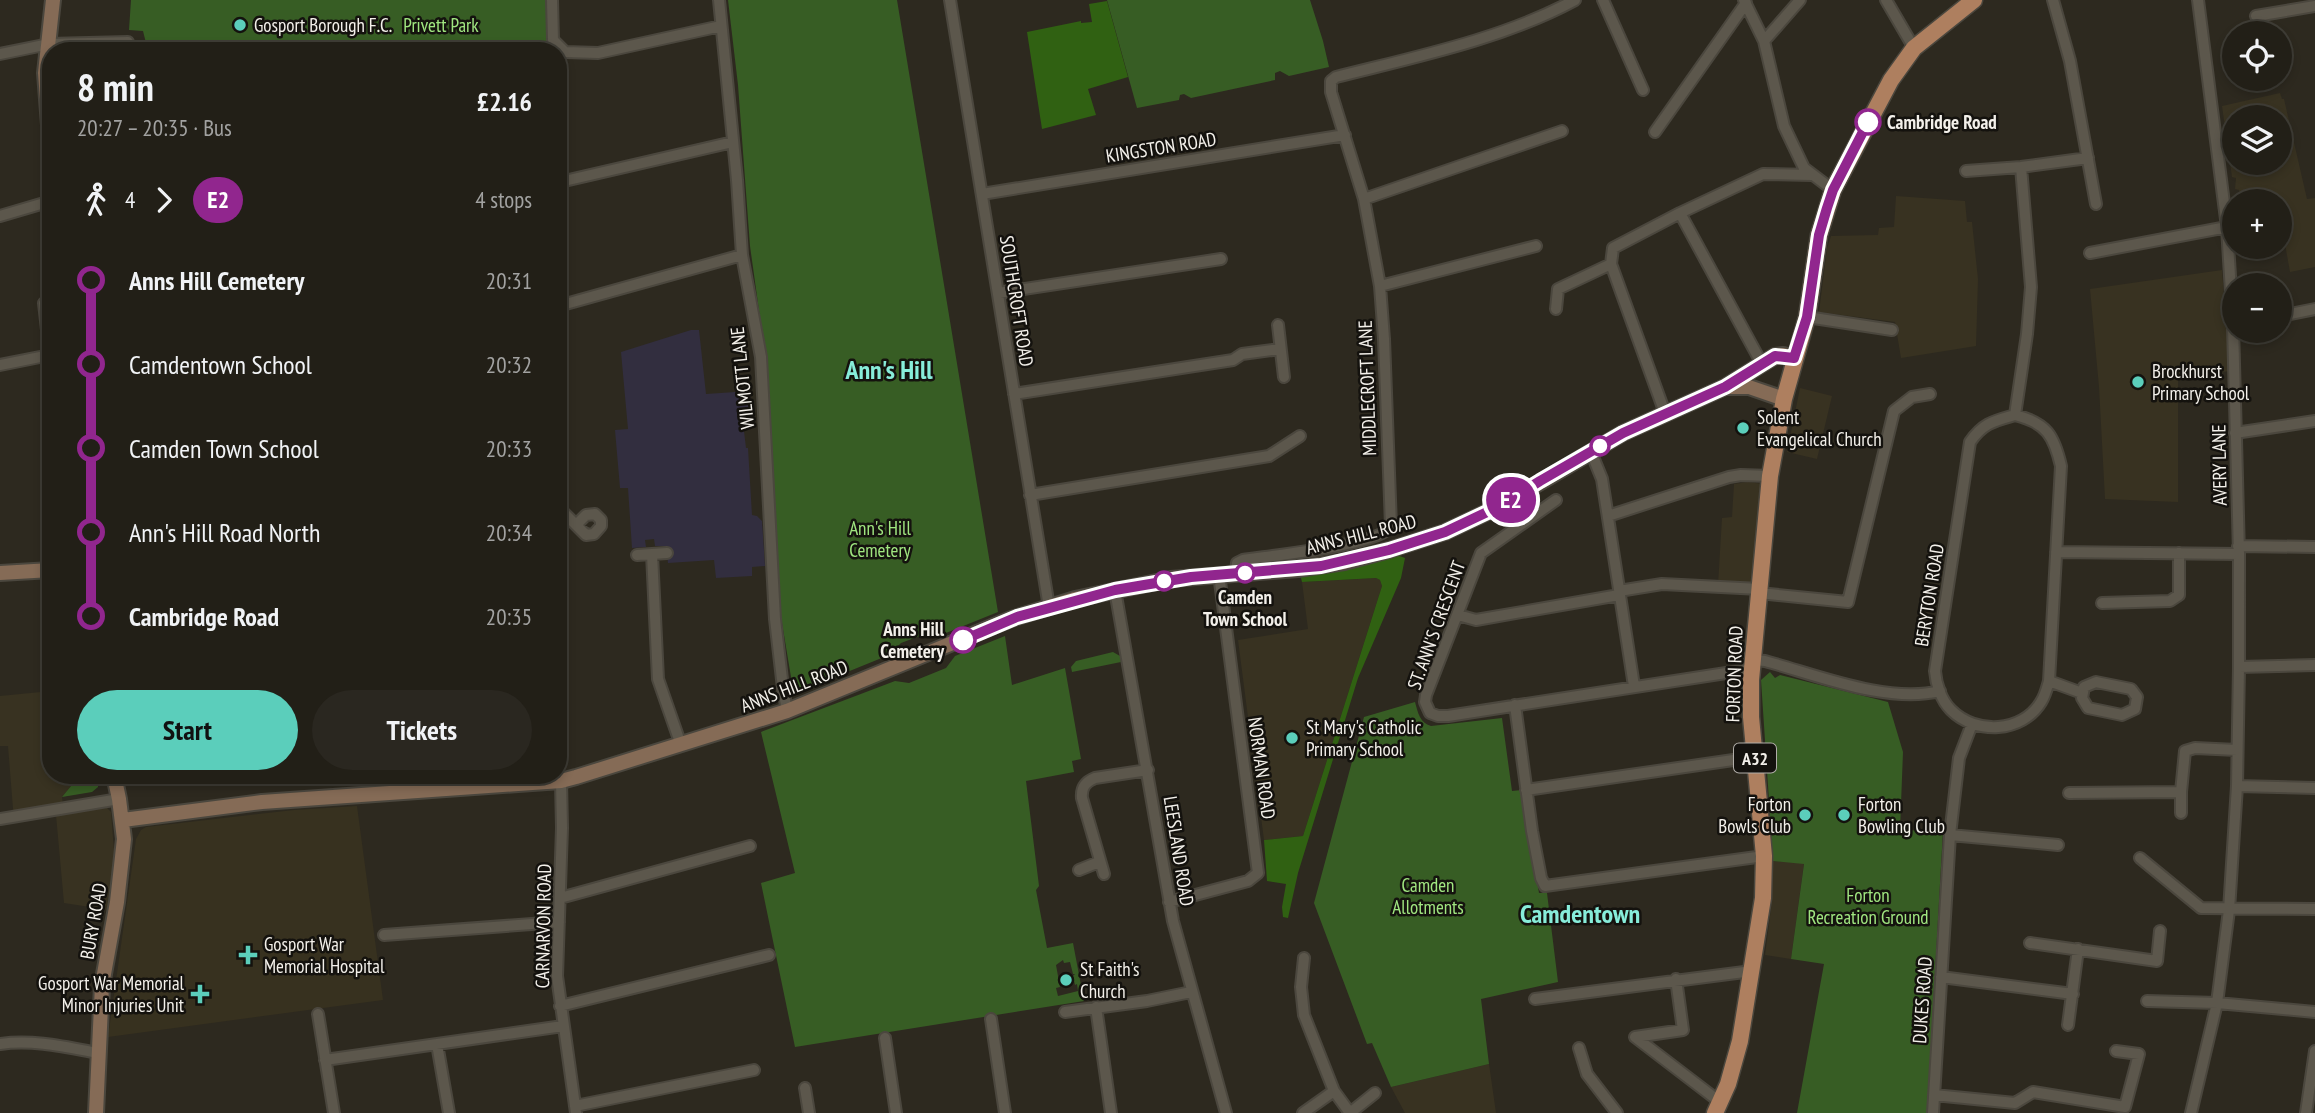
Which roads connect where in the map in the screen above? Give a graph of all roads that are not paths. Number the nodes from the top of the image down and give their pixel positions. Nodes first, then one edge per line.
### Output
1 (53, 0) edge
2 (552, 0) edge
3 (719, 0) edge
4 (950, 0) edge
5 (1575, 0) edge
6 (1603, 0) edge
7 (1800, 0) edge
8 (1886, 0) edge
9 (1974, 0) edge
10 (2053, 0) edge
11 (2198, 0) edge
12 (1745, 1) edge
13 (2315, 6) edge
14 (2256, 16) dead end
15 (721, 26) junction
16 (1764, 41) junction
17 (49, 42) edge
18 (554, 42) edge
19 (42, 45) edge
20 (1914, 48) junction
21 (567, 52) edge
22 (0, 54) edge
23 (1643, 90) dead end
24 (1562, 131) dead end
25 (1655, 132) dead end
26 (1345, 135) junction
27 (733, 142) junction
28 (2088, 158) junction
29 (2021, 167) junction
30 (1966, 171) dead end
31 (1812, 175) junction
32 (567, 180) edge
33 (2222, 189) edge
34 (1833, 190) junction
35 (982, 194) junction
36 (1364, 199) junction
37 (42, 204) edge
38 (2096, 204) dead end
39 (1680, 213) junction
40 (0, 216) edge
41 (2222, 228) edge
42 (1536, 246) dead end
43 (2090, 253) dead end
44 (742, 255) junction
45 (1222, 259) dead end
46 (1611, 264) junction
47 (1380, 286) junction
48 (998, 293) junction
49 (567, 304) edge
50 (1556, 309) dead end
51 (2315, 309) edge
52 (2292, 314) edge
53 (1807, 317) junction
54 (1278, 325) dead end
55 (1892, 330) dead end
56 (2234, 343) edge
57 (1280, 349) junction
58 (1794, 358) junction
59 (42, 361) edge
60 (1762, 364) junction
61 (0, 365) edge
62 (1284, 377) dead end
63 (1725, 387) junction
64 (1014, 394) junction
65 (1930, 394) dead end
66 (1784, 399) junction
67 (1665, 413) junction
68 (2015, 415) junction
69 (2315, 421) edge
70 (2235, 433) junction
71 (1300, 436) dead end
72 (1591, 452) junction
73 (1770, 476) junction
74 (1030, 495) junction
75 (1556, 500) dead end
76 (567, 516) edge
77 (1608, 516) junction
78 (576, 525) dead end
79 (2315, 547) edge
80 (2239, 550) junction
81 (667, 552) dead end
82 (2056, 552) junction
83 (652, 554) junction
84 (2179, 554) junction
85 (637, 555) dead end
86 (42, 571) edge
87 (0, 573) edge
88 (1236, 573) junction
89 (1219, 574) junction
90 (1115, 590) junction
91 (1759, 591) junction
92 (1619, 593) junction
93 (2102, 603) dead end
94 (1049, 607) junction
95 (1458, 615) junction
96 (1753, 664) junction
97 (2315, 665) edge
98 (2239, 667) junction
99 (2049, 681) junction
100 (1634, 686) junction
101 (1940, 691) junction
102 (2082, 693) junction
103 (1515, 705) junction
104 (788, 711) junction
105 (1972, 724) junction
106 (681, 745) junction
107 (2237, 750) junction
108 (1754, 757) junction
109 (1148, 770) junction
110 (567, 779) edge
111 (116, 784) edge
112 (405, 784) edge
113 (514, 784) edge
114 (561, 784) edge
115 (2236, 786) junction
116 (2315, 788) edge
117 (1526, 790) junction
118 (406, 791) junction
119 (2181, 792) junction
120 (2069, 793) dead end
121 (120, 799) junction
122 (2181, 813) dead end
123 (0, 819) edge
124 (123, 820) junction
125 (1950, 835) junction
126 (2058, 845) dead end
127 (750, 846) dead end
128 (1764, 856) junction
129 (2140, 858) dead end
130 (1099, 862) junction
131 (1079, 870) dead end
132 (1104, 874) dead end
133 (560, 898) junction
134 (1169, 902) junction
135 (2315, 909) edge
136 (2229, 910) junction
137 (559, 922) junction
138 (2160, 931) dead end
139 (384, 935) dead end
140 (2030, 943) dead end
141 (2078, 949) junction
142 (769, 955) dead end
143 (1304, 958) dead end
144 (1752, 971) junction
145 (1941, 977) junction
146 (1676, 979) junction
147 (1191, 992) junction
148 (2073, 994) junction
149 (1535, 999) dead end
150 (2147, 1001) dead end
151 (2217, 1003) junction
152 (560, 1006) junction
153 (1096, 1007) junction
154 (1065, 1012) dead end
155 (2315, 1012) edge
156 (318, 1014) dead end
157 (991, 1019) dead end
158 (2068, 1026) dead end
159 (563, 1027) junction
160 (885, 1038) dead end
161 (0, 1044) edge
162 (437, 1044) junction
163 (1579, 1048) dead end
164 (2116, 1051) dead end
165 (2315, 1051) edge
166 (98, 1053) junction
167 (326, 1060) junction
168 (754, 1070) dead end
169 (805, 1088) dead end
170 (1334, 1091) junction
171 (1375, 1093) dead end
172 (1934, 1095) junction
173 (1980, 1099) junction
174 (2015, 1103) junction
175 (1718, 1107) edge
176 (575, 1110) edge
177 (96, 1113) edge
178 (334, 1113) edge
179 (449, 1113) edge
180 (809, 1113) edge
181 (896, 1113) edge
182 (1005, 1113) edge
183 (1111, 1113) edge
184 (1226, 1113) edge
185 (1303, 1113) edge
186 (1350, 1113) edge
187 (1617, 1113) edge
188 (1933, 1113) edge
189 (1979, 1113) edge
190 (2024, 1113) edge
191 (2191, 1113) edge
192 (2306, 1113) edge

1 - 17 street
2 - 18 street
3 - 15 street, WILMOTT LANE
4 - 35 street, SOUTHCROFT ROAD
5 - 26 street, MIDDLECROFT LANE
6 - 23 street
7 - 16 street
8 - 20 street
9 - 20 main road, A32
10 - 28 street
11 - 33 street, AVERY LANE
12 - 16 street
12 - 25 street
13 - 14 street
15 - 21 street
15 - 27 street, WILMOTT LANE
16 - 31 street
19 - 22 street
20 - 34 main road, A32
24 - 36 street
26 - 35 street, KINGSTON ROAD
26 - 36 street, MIDDLECROFT LANE
27 - 32 street
27 - 44 street, WILMOTT LANE
28 - 29 street
28 - 38 street
29 - 30 street
29 - 68 street
31 - 34 street
31 - 39 street
34 - 53 main road, A32
35 - 48 street, SOUTHCROFT ROAD
36 - 47 street, MIDDLECROFT LANE
37 - 40 street
39 - 46 street
39 - 60 street
41 - 43 street
42 - 47 street
44 - 49 street
44 - 104 street, WILMOTT LANE
45 - 48 street
46 - 50 street
46 - 67 street
47 - 88 street, MIDDLECROFT LANE
48 - 64 street, SOUTHCROFT ROAD
51 - 52 street
53 - 55 street
53 - 58 main road, A32
54 - 57 street
56 - 70 street, AVERY LANE
57 - 62 street
57 - 64 street
58 - 60 street, ANNS HILL ROAD
58 - 66 main road, FORTON ROAD / A32
59 - 61 street
60 - 63 street, ANNS HILL ROAD
63 - 66 street, ANNS HILL ROAD
63 - 67 street, ANNS HILL ROAD
64 - 74 street, SOUTHCROFT ROAD
65 - 91 street
66 - 73 main road, FORTON ROAD / A32
67 - 72 street, ANNS HILL ROAD
68 - 82 street
68 - 101 street, BERYTON ROAD
69 - 70 street
70 - 80 street, AVERY LANE
71 - 74 street
72 - 77 street
72 - 88 street, ANNS HILL ROAD
73 - 77 street
73 - 91 main road, FORTON ROAD / A32
74 - 94 street, SOUTHCROFT ROAD
75 - 95 street, ST. ANN'S CRESCENT
76 - 78 street
77 - 92 street
79 - 80 street
80 - 84 street
80 - 98 street, AVERY LANE
81 - 83 street
82 - 84 street
82 - 99 street
83 - 85 street
83 - 106 street
84 - 93 street
86 - 87 street
88 - 89 street, ANNS HILL ROAD
89 - 90 street, ANNS HILL ROAD
89 - 134 street, NORMAN ROAD
90 - 94 street, ANNS HILL ROAD
90 - 109 street, LEESLAND ROAD
91 - 92 street
91 - 96 main road, FORTON ROAD / A32
92 - 95 street
92 - 100 street
94 - 104 street, ANNS HILL ROAD
95 - 103 street, ST. ANN'S CRESCENT
96 - 100 street
96 - 101 street
96 - 108 main road, FORTON ROAD / A32
97 - 98 street
98 - 107 street, AVERY LANE
99 - 102 street
99 - 105 street
100 - 103 street
101 - 105 street
102 - 102 street
103 - 117 street
104 - 106 street, ANNS HILL ROAD
105 - 125 street, DUKES ROAD
106 - 110 street, ANNS HILL ROAD
107 - 115 street, AVERY LANE
107 - 119 street
108 - 117 street
108 - 128 main road, FORTON ROAD / A32
109 - 130 street
109 - 134 street, LEESLAND ROAD
111 - 121 street, BURY ROAD
112 - 118 street
113 - 118 street, ANNS HILL ROAD
114 - 133 street, CARNARVON ROAD
115 - 116 street
115 - 136 street, AVERY LANE
117 - 128 street
118 - 124 street, ANNS HILL ROAD
119 - 120 street
119 - 122 street
121 - 123 street
121 - 124 street, BURY ROAD
124 - 166 street, BURY ROAD
125 - 126 street
125 - 145 street, DUKES ROAD
127 - 133 street
128 - 144 main road, FORTON ROAD / A32
129 - 136 street
130 - 131 street
130 - 132 street
133 - 137 street, CARNARVON ROAD
134 - 147 street, LEESLAND ROAD
135 - 136 street
136 - 151 street, AVERY LANE
137 - 139 street
137 - 152 street, CARNARVON ROAD
138 - 141 street
140 - 141 street
141 - 148 street
142 - 152 street
143 - 170 street
144 - 146 street
144 - 175 main road, FORTON ROAD / A32
145 - 148 street
145 - 172 street, DUKES ROAD
146 - 149 street
146 - 175 street
147 - 153 street
147 - 184 street, LEESLAND ROAD
148 - 158 street
150 - 151 street
151 - 155 street
151 - 191 street, AVERY LANE
152 - 159 street, CARNARVON ROAD
153 - 154 street
153 - 183 street
156 - 167 street
157 - 182 street
159 - 162 street
159 - 176 street, CARNARVON ROAD
160 - 181 street
161 - 166 street
162 - 167 street
162 - 179 street
163 - 187 street
164 - 174 street
165 - 192 street
166 - 177 street, BURY ROAD
167 - 178 street
168 - 176 street
169 - 180 street
170 - 185 street
170 - 186 street
171 - 186 street
172 - 173 street
172 - 188 street, DUKES ROAD
173 - 174 street
173 - 189 street
174 - 190 street

